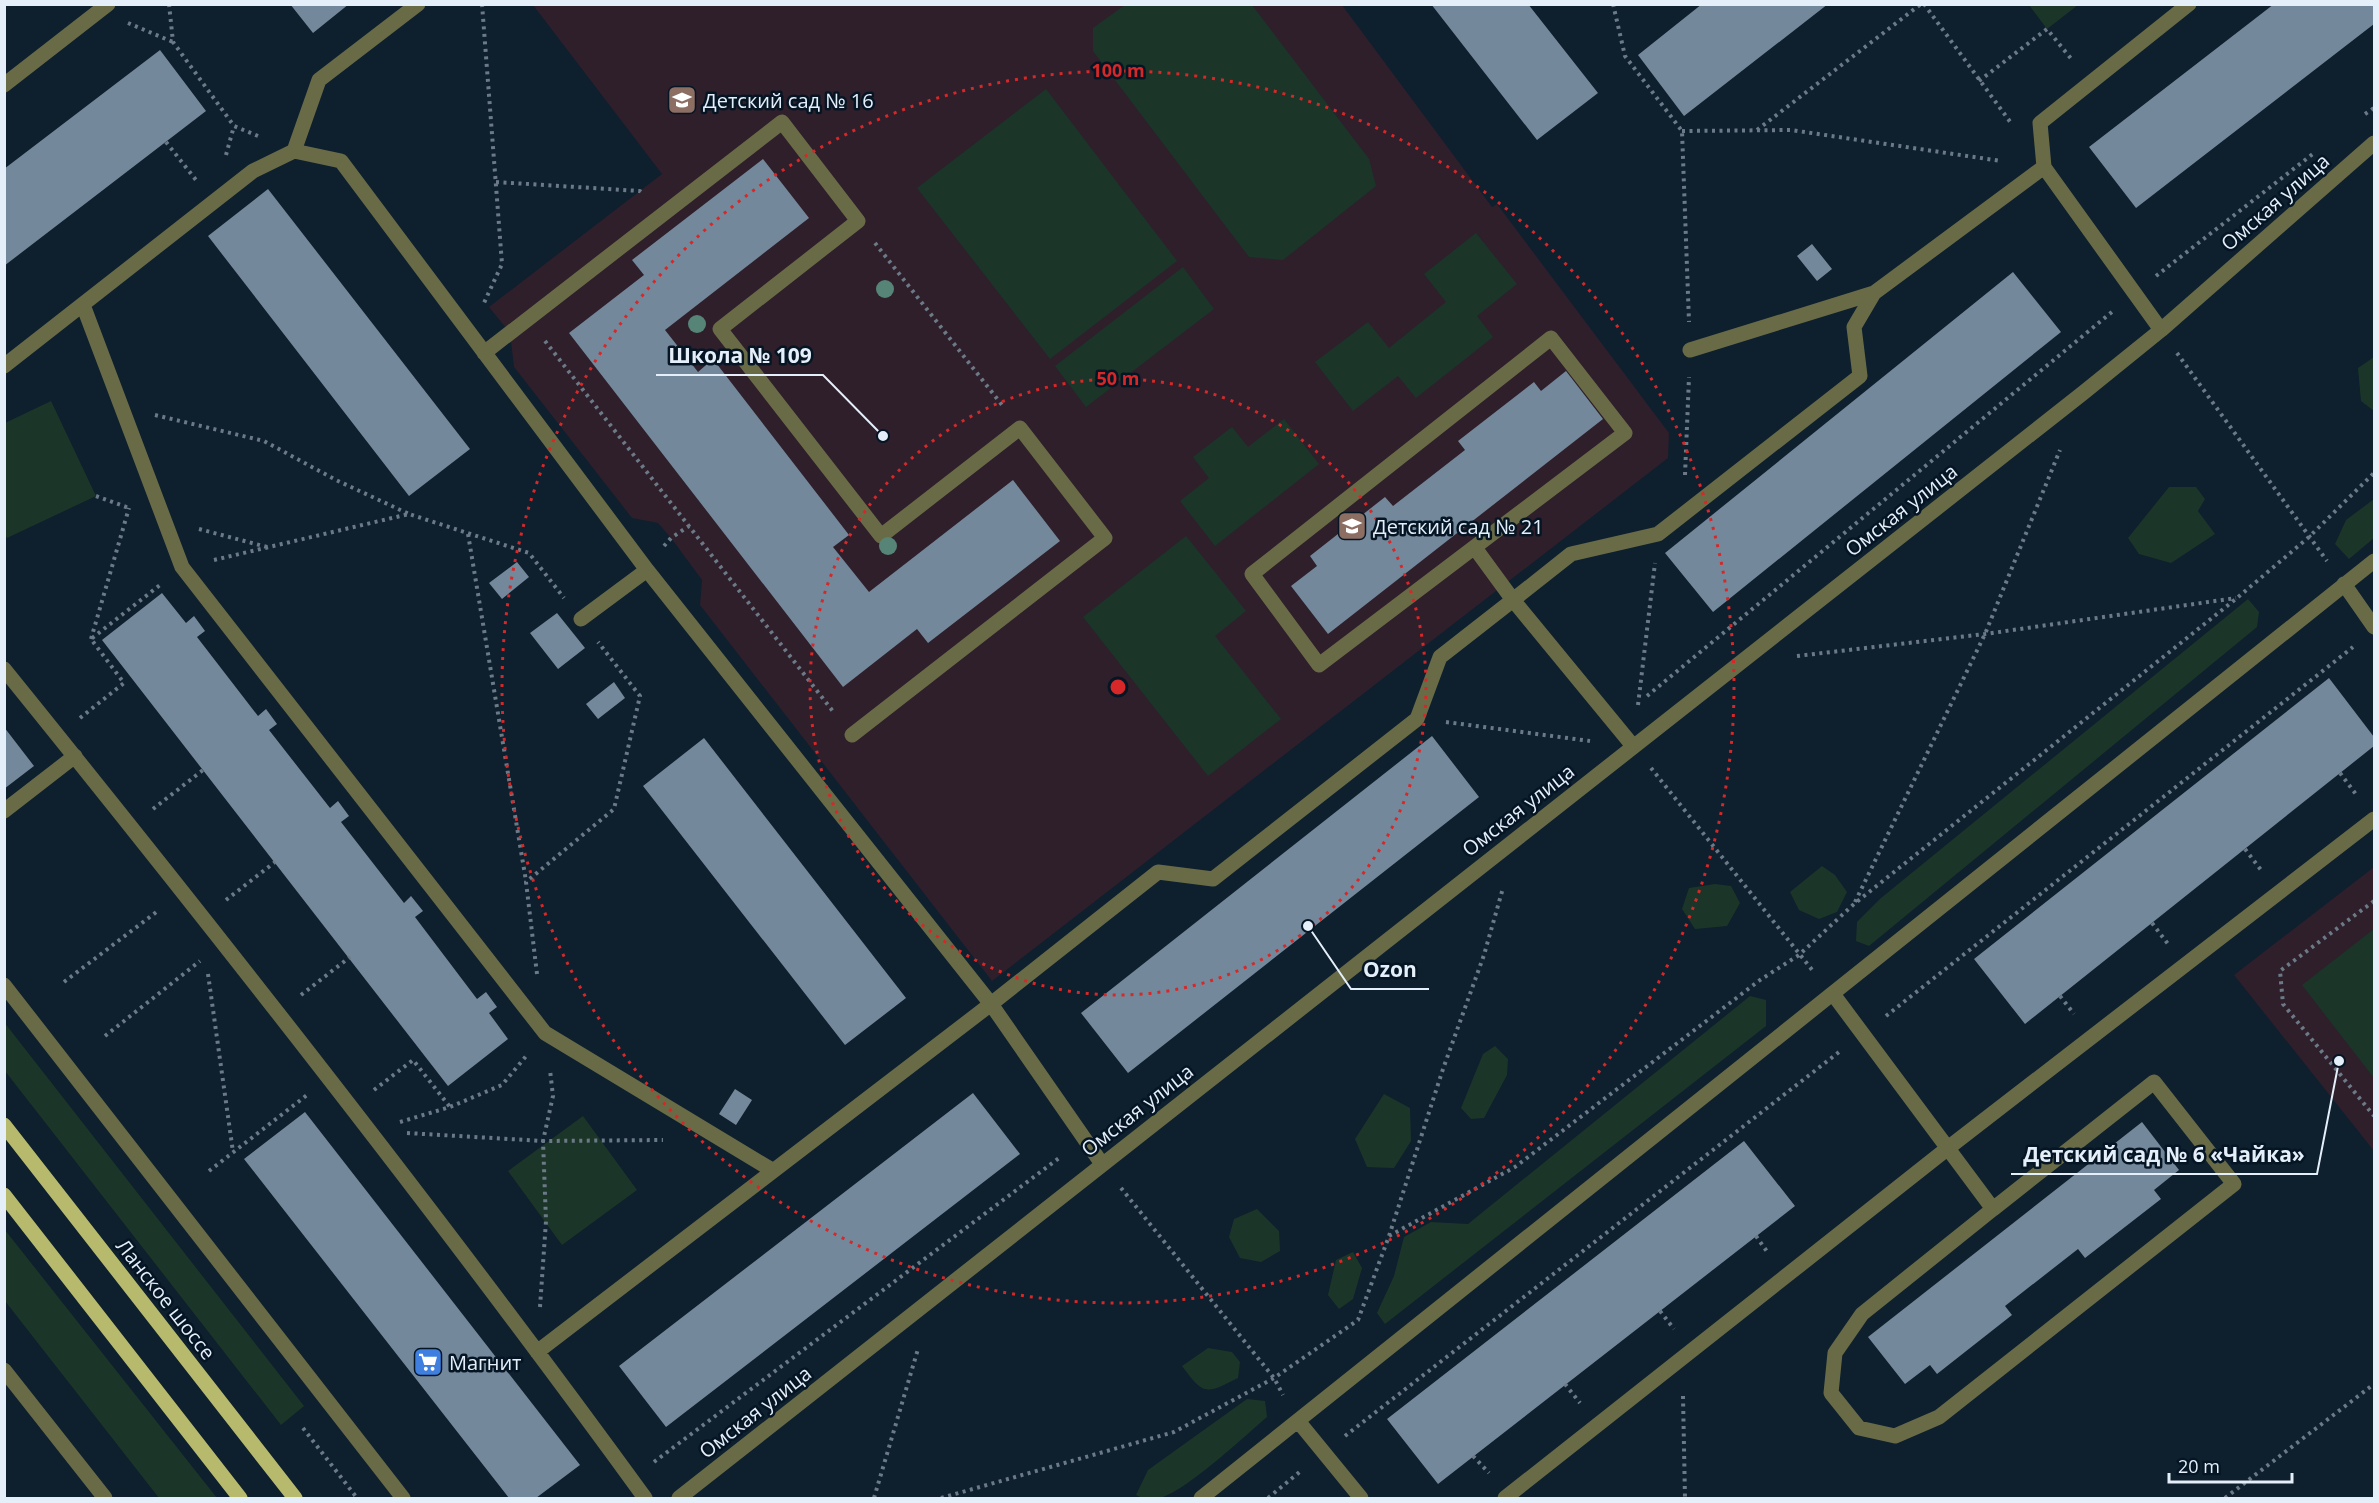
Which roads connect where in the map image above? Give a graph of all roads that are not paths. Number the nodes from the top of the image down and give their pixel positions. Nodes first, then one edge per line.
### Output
1 (418, 4) edge
2 (2189, 4) edge
3 (104, 8) edge
4 (4, 85) edge
5 (2374, 143) edge
6 (294, 151) junction
7 (2044, 167) junction
8 (1874, 293) junction
9 (83, 305) junction
10 (2161, 330) junction
11 (1690, 350) dead end
12 (484, 353) junction
13 (4, 366) edge
14 (1475, 548) junction
15 (2374, 561) edge
16 (646, 570) junction
17 (2344, 584) junction
18 (1513, 600) junction
19 (581, 619) road end
20 (2374, 627) edge
21 (4, 669) edge
22 (852, 735) road end
23 (1633, 746) junction
24 (75, 756) junction
25 (4, 811) edge
26 (2374, 819) edge
27 (4, 985) edge
28 (1833, 994) junction
29 (991, 1004) junction
30 (4, 1125) edge
31 (1948, 1148) junction
32 (1102, 1164) junction
33 (772, 1170) junction
34 (4, 1195) edge
35 (1993, 1209) junction
36 (537, 1352) junction
37 (4, 1370) edge
38 (1298, 1421) junction
39 (105, 1498) edge
40 (240, 1498) edge
41 (295, 1498) edge
42 (403, 1498) edge
43 (645, 1498) edge
44 (680, 1498) edge
45 (1202, 1498) edge
46 (1361, 1498) edge
47 (1505, 1498) edge

1 - 6 street
2 - 7 street
3 - 4 street
5 - 10 street, Омская улица
6 - 9 street
6 - 12 street
7 - 8 street
7 - 10 street
8 - 11 street
8 - 18 street
9 - 13 street
9 - 33 street
10 - 23 street, Омская улица
12 - 16 street
12 - 22 street
14 - 14 street
14 - 18 street
15 - 17 street
16 - 19 street
16 - 29 street
17 - 20 street
17 - 28 street
18 - 23 street
18 - 29 street
21 - 24 street
23 - 32 street, Омская улица
24 - 25 street
24 - 36 street
26 - 31 street
27 - 42 street
28 - 31 street
28 - 38 street
29 - 32 street
29 - 33 street
30 - 41 main road, Ланское шоссе
31 - 35 street
31 - 47 street
32 - 44 street, Омская улица
33 - 36 street
34 - 40 main road
35 - 35 street
36 - 43 street
37 - 39 street
38 - 45 street
38 - 46 street

